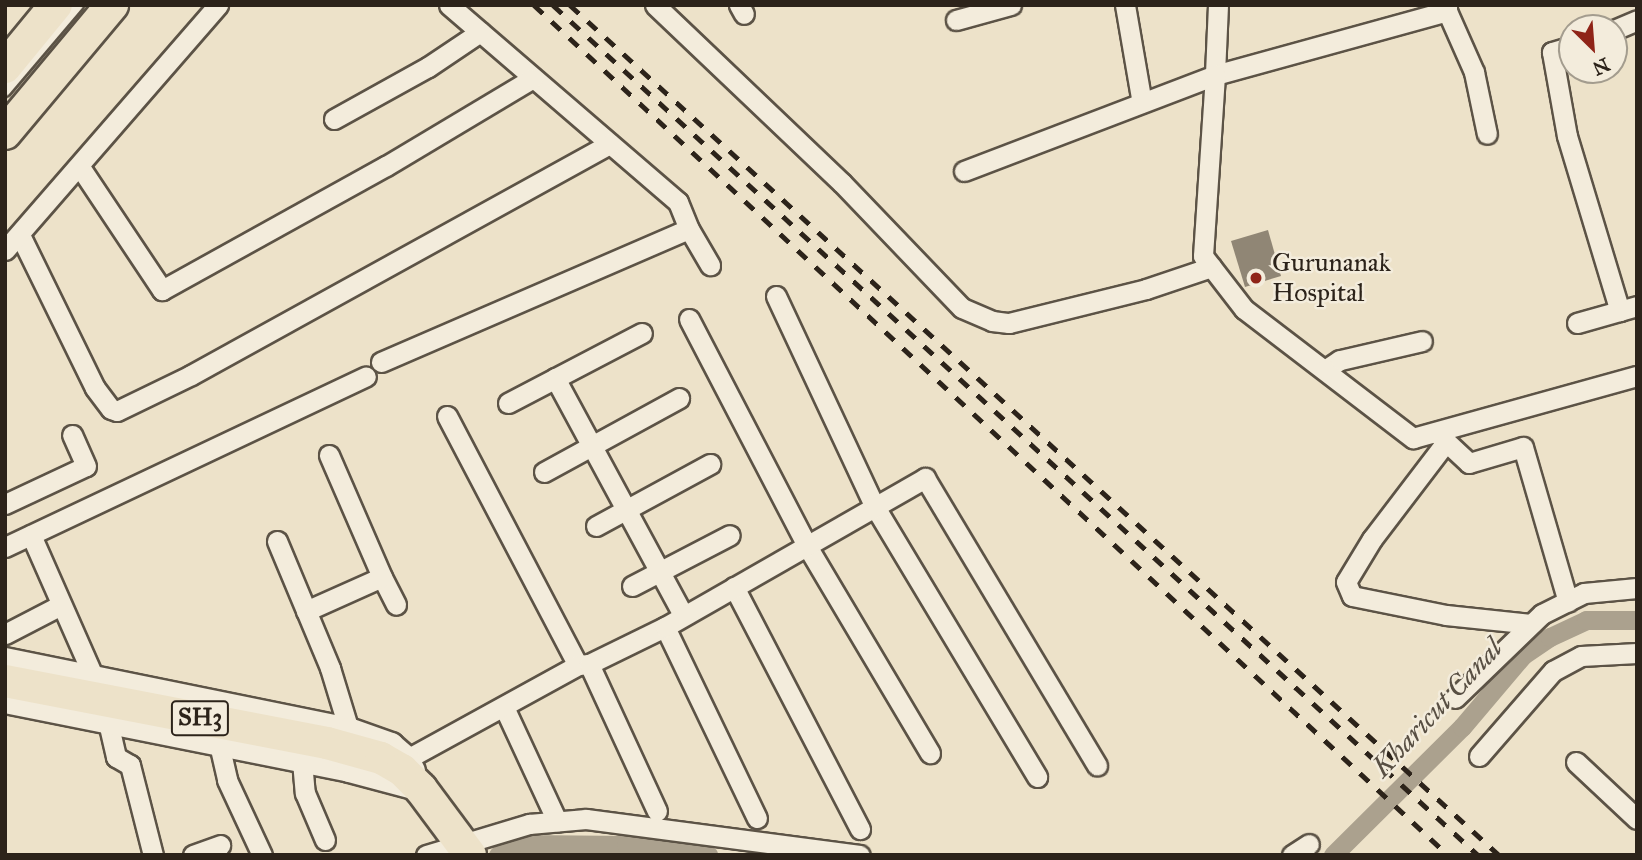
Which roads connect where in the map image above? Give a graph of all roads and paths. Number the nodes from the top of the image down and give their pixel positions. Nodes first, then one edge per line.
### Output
1 (57, 5) edge
2 (78, 5) edge
3 (112, 5) edge
4 (218, 5) edge
5 (449, 5) edge
6 (655, 5) edge
7 (1011, 5) edge
8 (1125, 5) edge
9 (1218, 5) edge
10 (1447, 8) edge
11 (956, 20) dead end
12 (480, 32) junction
13 (1558, 50) edge
14 (5, 66) edge
15 (1215, 75) junction
16 (533, 78) junction
17 (5, 91) edge
18 (1142, 103) junction
19 (334, 119) dead end
20 (5, 133) edge
21 (1488, 134) dead end
22 (611, 144) junction
23 (80, 167) junction
24 (964, 171) dead end
25 (689, 229) junction
26 (20, 235) junction
27 (5, 250) edge
28 (710, 265) dead end
29 (1211, 267) junction
30 (776, 296) dead end
31 (1628, 309) edge
32 (689, 319) dead end
33 (1577, 323) dead end
34 (642, 333) dead end
35 (1422, 341) dead end
36 (381, 362) dead end
37 (1325, 370) junction
38 (366, 376) dead end
39 (1637, 376) edge
40 (555, 379) junction
41 (679, 398) dead end
42 (508, 403) dead end
43 (447, 416) dead end
44 (72, 435) dead end
45 (1441, 437) junction
46 (591, 447) junction
47 (329, 455) dead end
48 (710, 464) dead end
49 (544, 472) dead end
50 (5, 504) edge
51 (875, 507) junction
52 (625, 510) junction
53 (596, 526) dead end
54 (30, 535) junction
55 (730, 535) dead end
56 (277, 541) dead end
57 (807, 546) junction
58 (5, 547) edge
59 (660, 572) junction
60 (382, 577) junction
61 (632, 586) dead end
62 (734, 587) junction
63 (1637, 588) edge
64 (1567, 602) junction
65 (61, 605) junction
66 (396, 606) dead end
67 (306, 611) junction
68 (683, 615) junction
69 (1531, 624) junction
70 (665, 626) junction
71 (5, 634) edge
72 (1637, 653) edge
73 (5, 660) edge
74 (584, 664) junction
75 (94, 678) junction
76 (5, 681) edge
77 (1455, 698) dead end
78 (5, 701) edge
79 (504, 707) junction
80 (107, 722) junction
81 (349, 730) junction
82 (219, 744) junction
83 (930, 753) dead end
84 (1479, 756) dead end
85 (302, 761) junction
86 (399, 762) junction
87 (1576, 762) dead end
88 (1097, 765) dead end
89 (1037, 777) dead end
90 (422, 789) junction
91 (657, 811) dead end
92 (757, 818) dead end
93 (1637, 819) edge
94 (557, 821) junction
95 (860, 829) dead end
96 (325, 840) dead end
97 (220, 845) dead end
98 (465, 849) edge
99 (153, 855) edge
100 (192, 855) edge
101 (262, 855) edge
102 (426, 855) edge
103 (860, 855) edge

1 - 14 main road
2 - 17 lane
3 - 20 main road
4 - 23 street
5 - 12 street
6 - 29 street
7 - 11 street
8 - 18 street
9 - 15 street
10 - 15 street
10 - 21 street
12 - 16 street
12 - 19 street
13 - 31 street
15 - 18 street
15 - 29 street
16 - 22 street
16 - 23 street
18 - 24 street
22 - 25 street
22 - 26 street
23 - 26 street
25 - 28 street
25 - 36 street
26 - 27 street
29 - 37 street
30 - 51 street
31 - 33 street
32 - 57 street
34 - 40 street
35 - 37 street
37 - 45 street
38 - 54 street
39 - 45 street
40 - 42 street
40 - 46 street
41 - 46 street
43 - 74 street
44 - 50 street
45 - 64 street
45 - 69 street
46 - 49 street
46 - 52 street
47 - 60 street
48 - 52 street
51 - 57 street
51 - 88 street
51 - 89 street
52 - 53 street
52 - 59 street
54 - 58 street
54 - 65 street
55 - 59 street
56 - 67 street
57 - 62 street
57 - 83 street
59 - 61 street
59 - 68 street
60 - 66 street
60 - 67 street
62 - 68 street
62 - 95 street
63 - 64 street
64 - 69 street
65 - 71 street
65 - 75 street
67 - 81 street
68 - 70 street
69 - 77 street
70 - 74 street
70 - 92 street
72 - 84 street
73 - 75 street, SH3
74 - 79 street
74 - 91 street
75 - 81 street, SH3
76 - 86 main road, SH3
78 - 80 street, SH3
79 - 86 street
79 - 94 street
80 - 82 street, SH3
80 - 99 street
81 - 86 street, SH3
82 - 85 street, SH3
82 - 101 street
85 - 90 street, SH3
85 - 96 street
86 - 90 main road, SH3
87 - 93 street
90 - 98 main road, SH3
94 - 98 street
94 - 103 street
97 - 100 street
98 - 102 street

